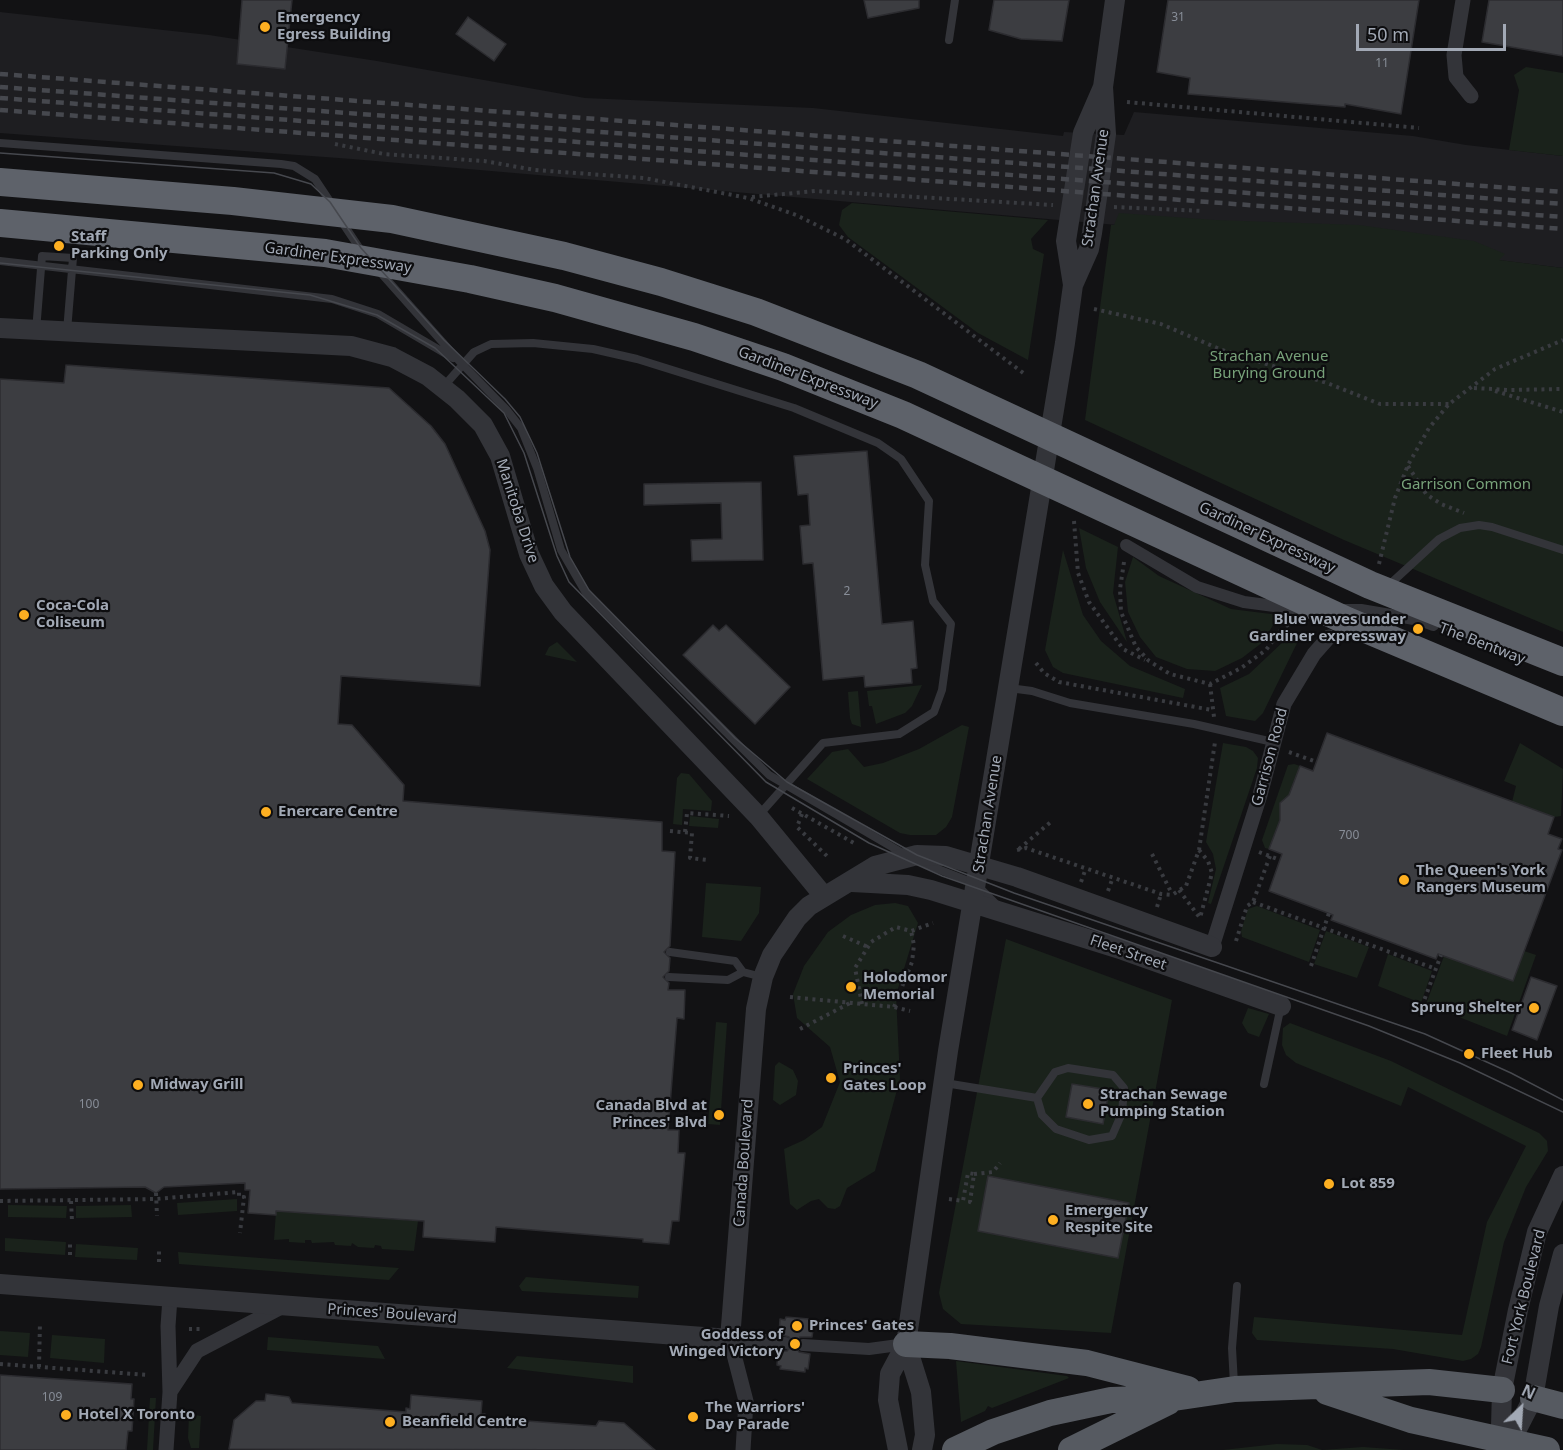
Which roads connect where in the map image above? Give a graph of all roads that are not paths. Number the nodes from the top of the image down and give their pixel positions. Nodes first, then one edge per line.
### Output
1 (955, 0) edge
2 (1115, 0) edge
3 (1463, 0) edge
4 (949, 40) dead end
5 (1103, 87) junction
6 (1472, 96) dead end
7 (0, 143) edge
8 (0, 182) edge
9 (0, 223) edge
10 (0, 261) edge
11 (41, 265) junction
12 (72, 267) junction
13 (1073, 285) junction
14 (0, 328) edge
15 (36, 331) junction
16 (67, 333) junction
17 (462, 364) junction
18 (443, 387) junction
19 (1126, 545) road end
20 (1563, 550) edge
21 (1376, 597) dead end
22 (1364, 607) junction
23 (1442, 628) dead end
24 (1334, 633) junction
25 (1464, 637) dead end
26 (1563, 662) edge
27 (1563, 675) edge
28 (1007, 688) junction
29 (1563, 714) edge
30 (1272, 746) junction
31 (784, 786) junction
32 (758, 816) junction
33 (909, 857) junction
34 (978, 874) junction
35 (852, 882) junction
36 (823, 895) junction
37 (973, 904) junction
38 (1010, 915) junction
39 (1212, 947) joint
40 (670, 952) dead end
41 (743, 972) junction
42 (669, 977) dead end
43 (763, 977) junction
44 (1281, 1006) joint
45 (944, 1083) junction
46 (1264, 1084) dead end
47 (1037, 1098) junction
48 (1563, 1176) edge
49 (1563, 1254) edge
50 (0, 1284) edge
51 (1237, 1286) dead end
52 (170, 1298) junction
53 (283, 1306) junction
54 (730, 1339) junction
55 (768, 1342) joint
56 (784, 1343) tunnel mouth
57 (906, 1344) junction
58 (802, 1345) tunnel mouth
59 (1313, 1388) junction
60 (1234, 1389) junction
61 (1502, 1390) junction
62 (170, 1392) junction
63 (1202, 1393) junction
64 (1174, 1398) junction
65 (1533, 1398) junction
66 (1563, 1406) edge
67 (1506, 1439) junction
68 (166, 1450) edge
69 (743, 1450) edge
70 (898, 1450) edge
71 (922, 1450) edge
72 (955, 1450) edge
73 (1071, 1450) edge
74 (1547, 1450) edge

1 - 4 lane
2 - 5 street, Strachan Avenue
3 - 6 street
5 - 13 street, Strachan Avenue
5 - 13 street, Strachan Avenue
7 - 17 lane
8 - 26 highway, Gardiner Expressway
9 - 29 highway, Gardiner Expressway
10 - 11 lane
11 - 12 lane
11 - 15 lane
12 - 16 lane
12 - 17 lane
13 - 28 street, Strachan Avenue
14 - 15 street, Manitoba Drive
15 - 16 street, Manitoba Drive
16 - 18 street, Manitoba Drive
17 - 18 lane
17 - 31 lane
17 - 31 lane
18 - 32 street, Manitoba Drive
19 - 22 street, The Bentway
20 - 21 lane
22 - 23 street, The Bentway
22 - 24 lane, Garrison Road
24 - 29 lane
24 - 30 street, Garrison Road
25 - 27 street, The Bentway
28 - 30 lane
28 - 34 street, Strachan Avenue
30 - 39 street, Garrison Road
31 - 32 lane
31 - 33 lane
32 - 36 street, Manitoba Drive
33 - 34 street
33 - 35 street
34 - 37 street, Strachan Avenue
34 - 38 lane
34 - 39 street
35 - 36 street
35 - 37 street
36 - 43 street, Canada Boulevard
37 - 38 street, Fleet Street
37 - 45 street, Strachan Avenue
38 - 44 street, Fleet Street
40 - 41 lane
41 - 42 lane
41 - 43 lane
43 - 54 street, Canada Boulevard
44 - 46 lane
45 - 47 lane
45 - 57 street, Strachan Avenue
47 - 47 lane
48 - 61 street, Fort York Boulevard
49 - 65 street, Fort York Boulevard
50 - 52 street, Princes' Boulevard
51 - 60 lane
52 - 53 street, Princes' Boulevard
52 - 62 street
53 - 54 street, Princes' Boulevard
53 - 62 street
54 - 55 street, Princes' Boulevard
54 - 69 street, Canada Boulevard
55 - 56 street, Princes' Boulevard
57 - 58 street
57 - 63 highway
57 - 70 street, Strachan Avenue
57 - 71 street, Strachan Avenue
59 - 60 highway
59 - 61 highway
59 - 67 highway
60 - 63 highway
61 - 67 street, Fort York Boulevard
62 - 68 street
63 - 64 highway
64 - 72 highway
64 - 73 highway
65 - 66 highway
65 - 67 street, Fort York Boulevard
67 - 74 highway

